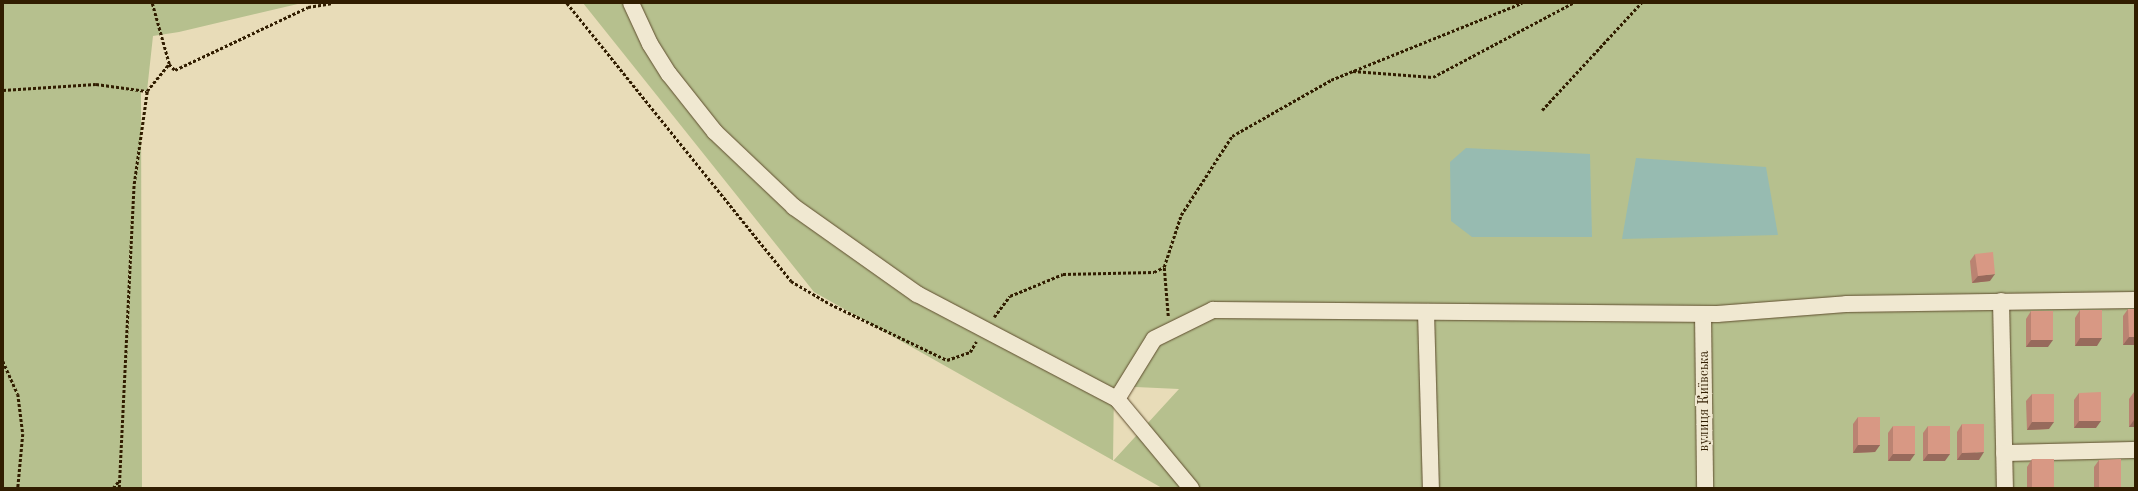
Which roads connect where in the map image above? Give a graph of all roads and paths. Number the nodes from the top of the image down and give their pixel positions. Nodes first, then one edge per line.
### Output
1 (152, 3) edge
2 (333, 3) edge
3 (631, 3) edge
4 (1522, 3) edge
5 (1573, 3) edge
6 (1641, 3) edge
7 (169, 64) junction
8 (1353, 71) junction
9 (3, 90) edge
10 (147, 91) junction
11 (1542, 110) dead end
12 (2135, 300) edge
13 (2001, 301) junction
14 (1426, 312) junction
15 (1703, 314) junction
16 (1171, 331) junction
17 (3, 361) edge
18 (1117, 400) junction
19 (2135, 450) edge
20 (2004, 453) junction
21 (119, 482) junction
22 (18, 488) edge
23 (113, 488) edge
24 (118, 488) edge
25 (1191, 488) edge
26 (1431, 488) edge
27 (1705, 488) edge
28 (2005, 488) edge

1 - 7 path
2 - 7 path
3 - 18 street
4 - 8 path
5 - 8 path
6 - 11 path
7 - 10 path
8 - 16 path
9 - 10 path
10 - 21 path
12 - 13 street
13 - 15 street
13 - 20 street
14 - 15 street
14 - 16 street
14 - 26 street
15 - 27 street, вулиця Київська
16 - 18 street
17 - 22 path
18 - 25 street
19 - 20 street
20 - 28 street
21 - 23 path
21 - 24 path

